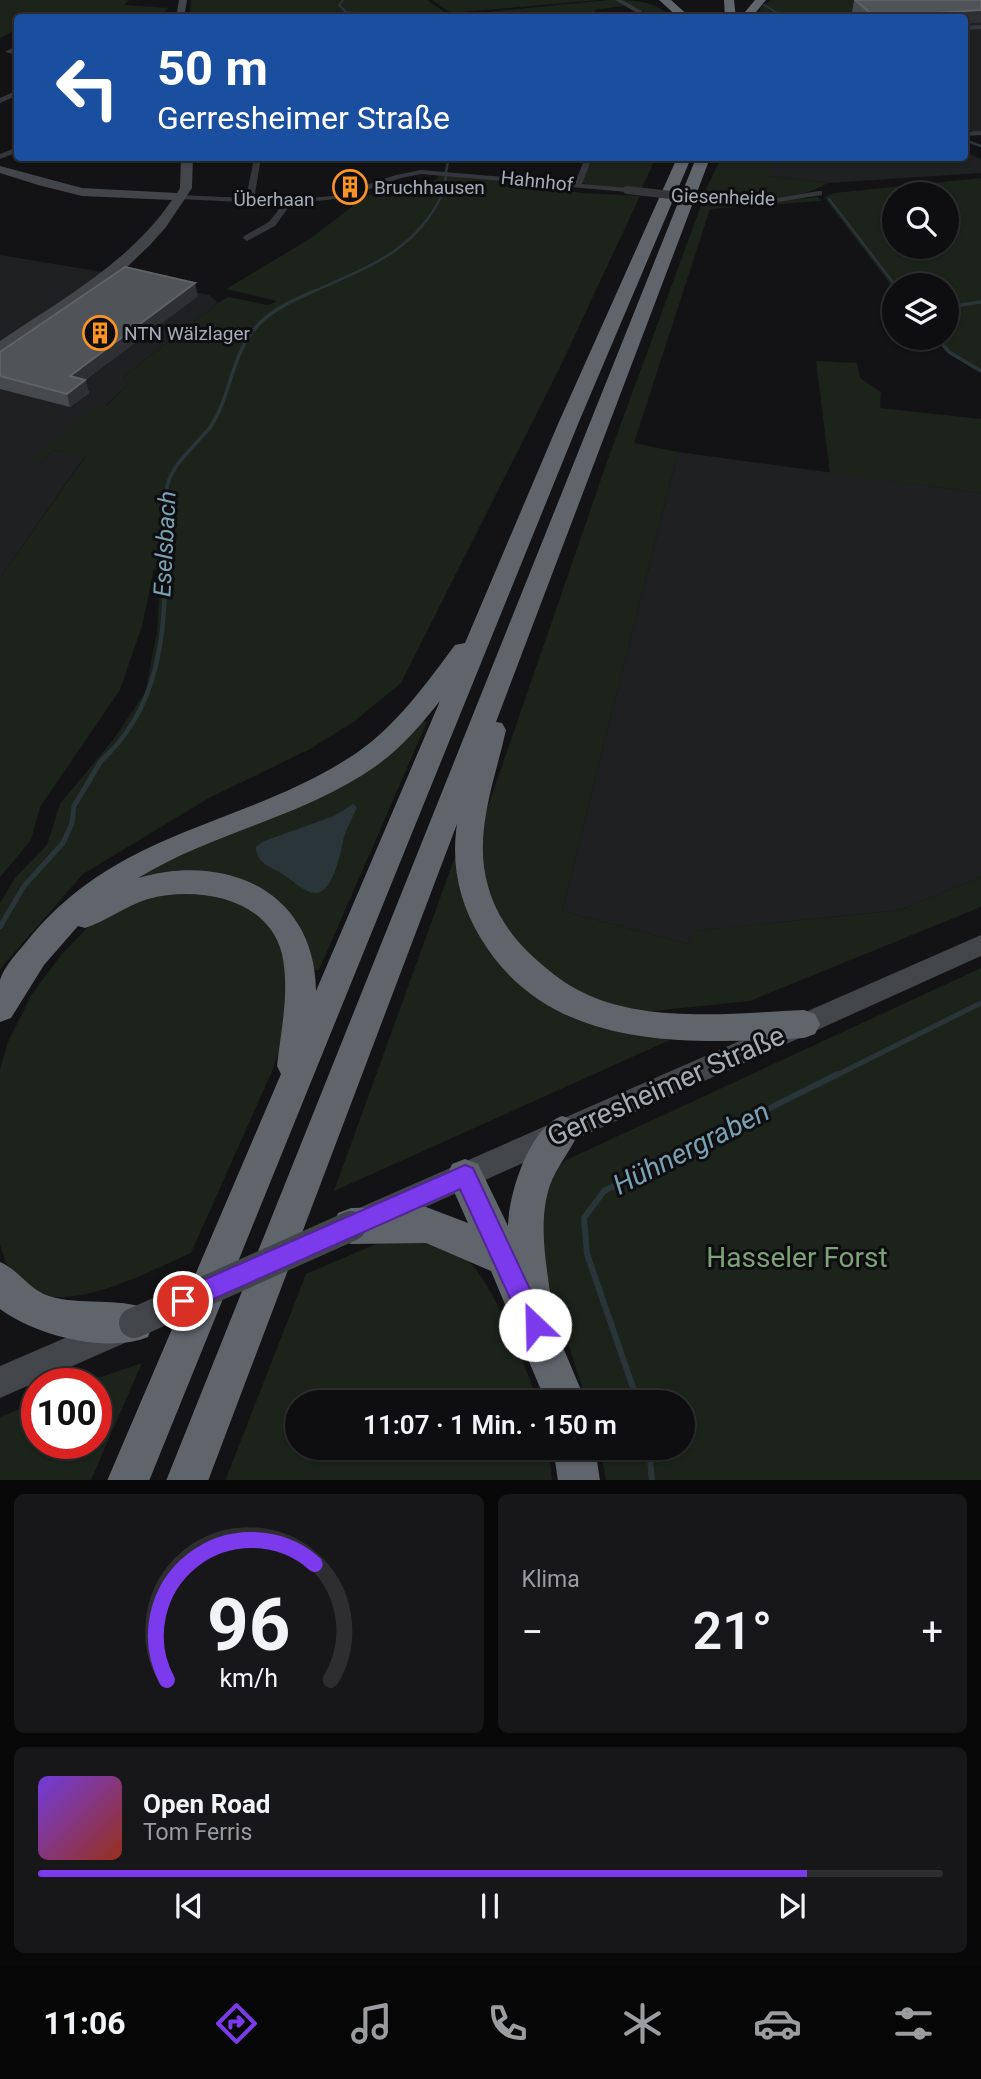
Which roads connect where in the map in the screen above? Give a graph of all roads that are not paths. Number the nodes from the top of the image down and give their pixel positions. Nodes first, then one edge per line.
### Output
1 (618, 0) edge
2 (664, 0) edge
3 (761, 0) edge
4 (639, 14) edge
5 (681, 14) edge
6 (747, 14) edge
7 (14, 49) edge
8 (8, 52) junction
9 (0, 53) edge
10 (14, 53) edge
11 (187, 161) edge
12 (256, 161) edge
13 (587, 161) edge
14 (683, 161) edge
15 (702, 161) edge
16 (0, 169) edge
17 (443, 172) joint
18 (578, 185) junction
19 (627, 190) joint
20 (819, 193) dead end
21 (180, 197) junction
22 (250, 200) junction
23 (289, 201) junction
24 (247, 238) dead end
25 (1, 346) edge
26 (490, 615) junction
27 (511, 650) junction
28 (981, 945) edge
29 (37, 952) junction
30 (0, 1008) edge
31 (804, 1024) junction
32 (292, 1089) junction
33 (562, 1132) junction
34 (465, 1176) junction
35 (351, 1226) junction
36 (503, 1258) junction
37 (0, 1281) edge
38 (134, 1323) junction
39 (535, 1325) junction
40 (0, 1382) edge
41 (561, 1390) edge
42 (577, 1460) edge
43 (128, 1480) edge
44 (187, 1480) edge
45 (579, 1480) edge

1 - 4 street
2 - 5 highway
3 - 6 highway
7 - 8 street
8 - 9 street
8 - 10 street
11 - 21 street
12 - 22 street
13 - 18 street
14 - 26 highway
15 - 27 highway
16 - 21 street
17 - 18 street, Hahnhof
17 - 23 street, Überhaan
18 - 19 street, Hahnhof
19 - 20 street, Giesenheide, bridge
21 - 22 street, Überhaan
21 - 25 street
22 - 23 street, Überhaan
23 - 24 street
26 - 29 highway
26 - 32 highway
27 - 31 highway
27 - 44 highway
28 - 31 street, Gerresheimer Straße
29 - 30 highway
29 - 32 highway
31 - 33 street, Gerresheimer Straße
32 - 43 highway
33 - 34 street, Gerresheimer Straße
33 - 39 highway
34 - 35 street, Gerresheimer Straße
34 - 36 highway
35 - 36 highway
35 - 38 street, Gerresheimer Straße, bridge
36 - 39 highway
37 - 38 highway
38 - 40 street, Gerresheimer Straße
39 - 41 highway
42 - 45 highway

